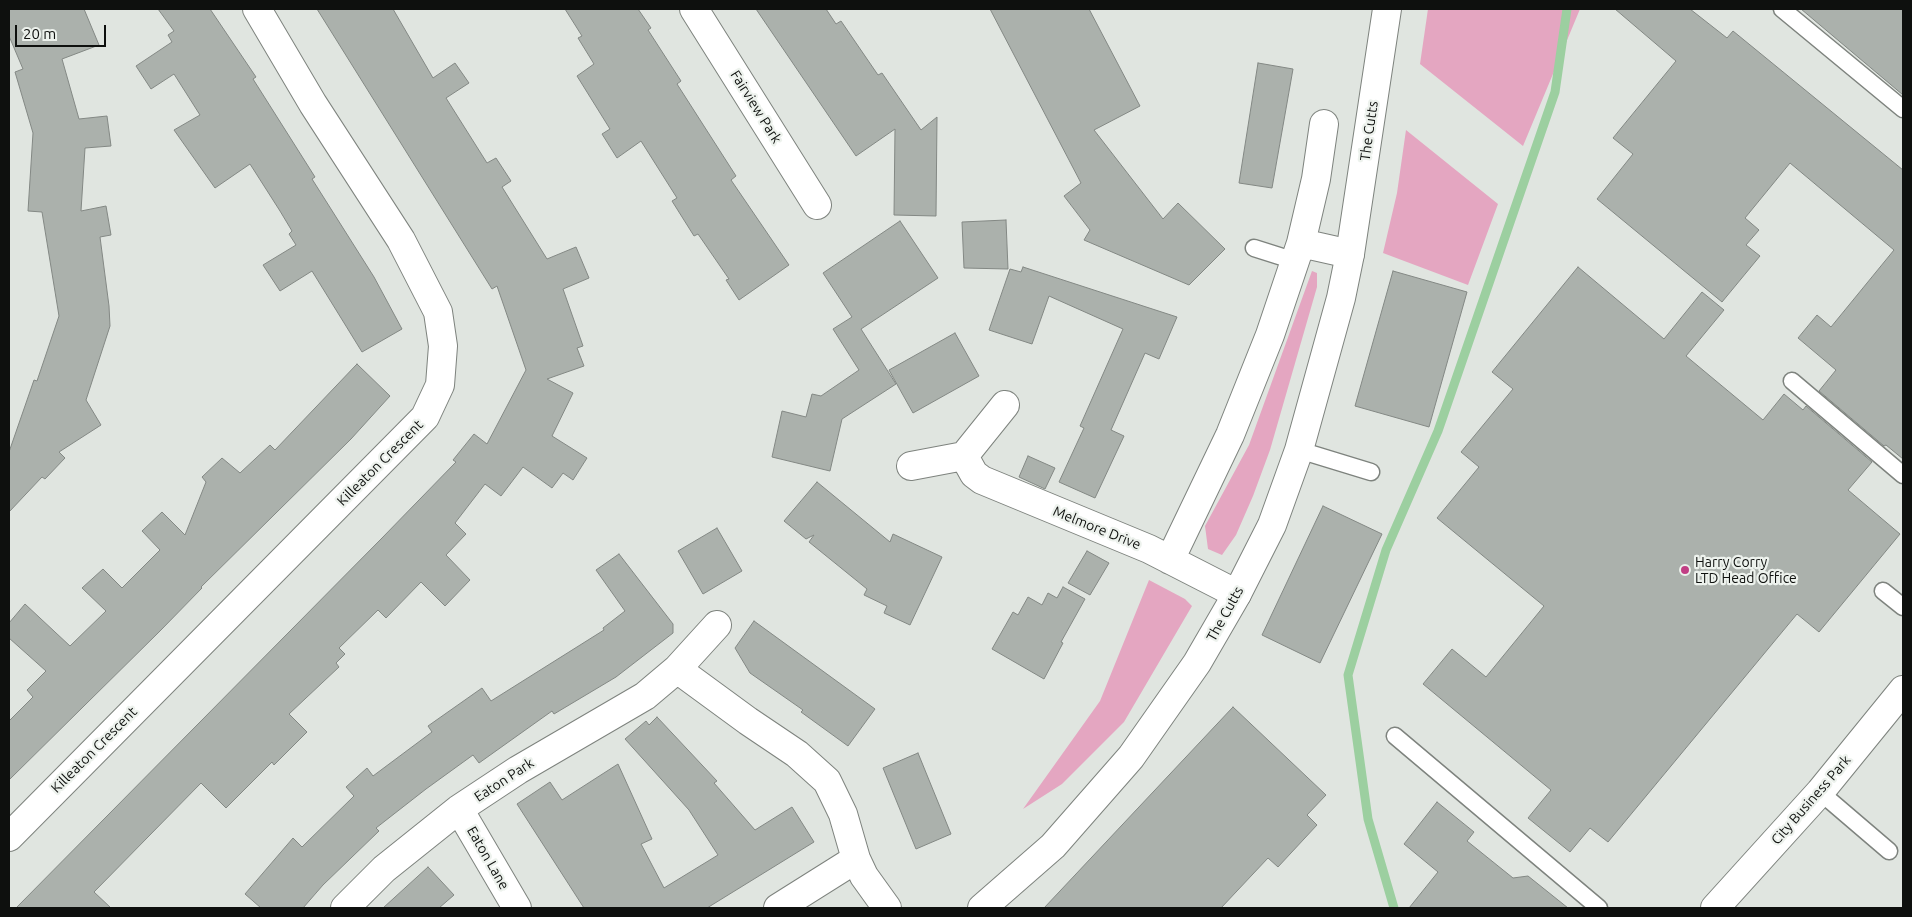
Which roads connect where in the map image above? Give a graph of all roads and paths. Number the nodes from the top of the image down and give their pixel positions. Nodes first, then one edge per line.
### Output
1 (257, 9) edge
2 (694, 9) edge
3 (1387, 9) edge
4 (1782, 9) edge
5 (1903, 109) edge
6 (1324, 124) dead end
7 (817, 205) dead end
8 (1254, 248) dead end
9 (1298, 252) junction
10 (1350, 254) junction
11 (1792, 381) dead end
12 (1005, 405) dead end
13 (1299, 450) junction
14 (964, 456) junction
15 (911, 466) dead end
16 (1371, 472) dead end
17 (1903, 475) edge
18 (1170, 560) junction
19 (1883, 591) dead end
20 (1237, 594) junction
21 (1903, 607) edge
22 (718, 625) dead end
23 (677, 669) junction
24 (1903, 690) edge
25 (1394, 736) dead end
26 (1820, 792) junction
27 (459, 809) junction
28 (9, 837) edge
29 (1889, 851) dead end
30 (856, 859) junction
31 (345, 908) edge
32 (517, 908) edge
33 (778, 908) edge
34 (887, 908) edge
35 (982, 908) edge
36 (1599, 908) edge
37 (1715, 908) edge

1 - 28 street, Killeaton Crescent
2 - 7 street, Fairview Park
3 - 10 street, The Cutts
4 - 5 lane
6 - 9 street
8 - 9 lane
9 - 10 street
9 - 18 street
10 - 13 street, The Cutts
11 - 17 lane
12 - 14 street
13 - 16 lane
13 - 20 street, The Cutts
14 - 15 street
14 - 18 street, Melmore Drive
18 - 20 street, Melmore Drive
19 - 21 lane
20 - 35 street, The Cutts
22 - 23 street, Eaton Park
23 - 27 street, Eaton Park
23 - 30 street
24 - 26 street, City Business Park
25 - 36 lane
26 - 29 lane
26 - 37 street, City Business Park
27 - 31 street, Eaton Park
27 - 32 street, Eaton Lane
30 - 33 street
30 - 34 street

